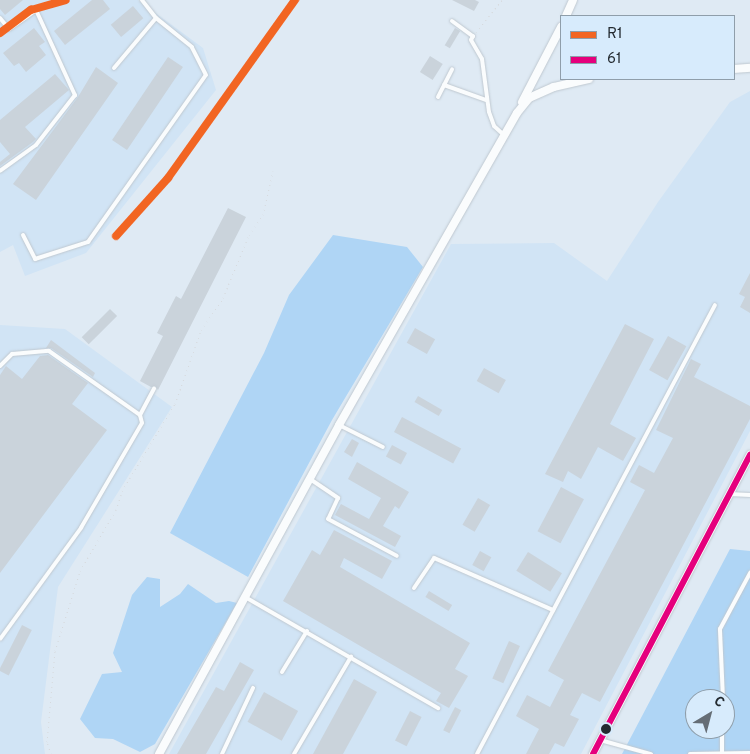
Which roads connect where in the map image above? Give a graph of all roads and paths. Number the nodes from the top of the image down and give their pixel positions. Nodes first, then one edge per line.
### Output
1 (142, 0) edge
2 (502, 0) edge
3 (573, 0) edge
4 (566, 15) edge
5 (0, 18) edge
6 (156, 18) junction
7 (452, 21) dead end
8 (2, 24) edge
9 (560, 29) edge
10 (473, 36) junction
11 (114, 68) dead end
12 (750, 68) edge
13 (735, 69) edge
14 (452, 70) dead end
15 (585, 80) edge
16 (444, 85) junction
17 (438, 97) dead end
18 (486, 100) junction
19 (517, 113) junction
20 (504, 135) junction
21 (272, 170) dead end
22 (0, 171) edge
23 (23, 236) dead end
24 (715, 305) dead end
25 (0, 366) edge
26 (154, 389) dead end
27 (140, 415) junction
28 (339, 425) junction
29 (383, 447) dead end
30 (750, 455) edge
31 (310, 479) junction
32 (729, 494) junction
33 (750, 496) edge
34 (397, 556) dead end
35 (750, 573) edge
36 (414, 588) dead end
37 (244, 597) junction
38 (553, 610) junction
39 (307, 631) junction
40 (0, 639) edge
41 (351, 656) junction
42 (282, 672) dead end
43 (253, 688) dead end
44 (723, 689) edge
45 (438, 708) dead end
46 (722, 739) edge
47 (600, 740) junction
48 (722, 753) edge
49 (750, 753) edge
50 (51, 754) edge
51 (159, 754) edge
52 (222, 754) edge
53 (294, 754) edge
54 (477, 754) edge
55 (593, 754) edge
56 (651, 754) edge
57 (690, 754) edge

1 - 6 lane
2 - 10 path
3 - 4 street
5 - 8 lane
6 - 11 lane
6 - 23 lane
7 - 10 lane
8 - 22 lane
9 - 19 street
10 - 18 lane
12 - 13 street
14 - 16 lane
15 - 19 street
16 - 17 lane
16 - 18 lane
18 - 20 lane
19 - 20 street
20 - 28 street
21 - 50 path
24 - 38 lane
25 - 27 lane
26 - 27 lane
27 - 40 lane
28 - 29 lane
28 - 31 street
30 - 32 street
31 - 34 lane
31 - 37 street
32 - 33 lane
32 - 47 street
35 - 44 lane
36 - 38 lane
37 - 39 lane
37 - 51 street
38 - 54 lane
39 - 41 lane
39 - 42 lane
41 - 45 lane
41 - 53 lane
43 - 52 lane
46 - 48 lane
47 - 55 street
47 - 56 lane
48 - 49 lane
48 - 57 lane

